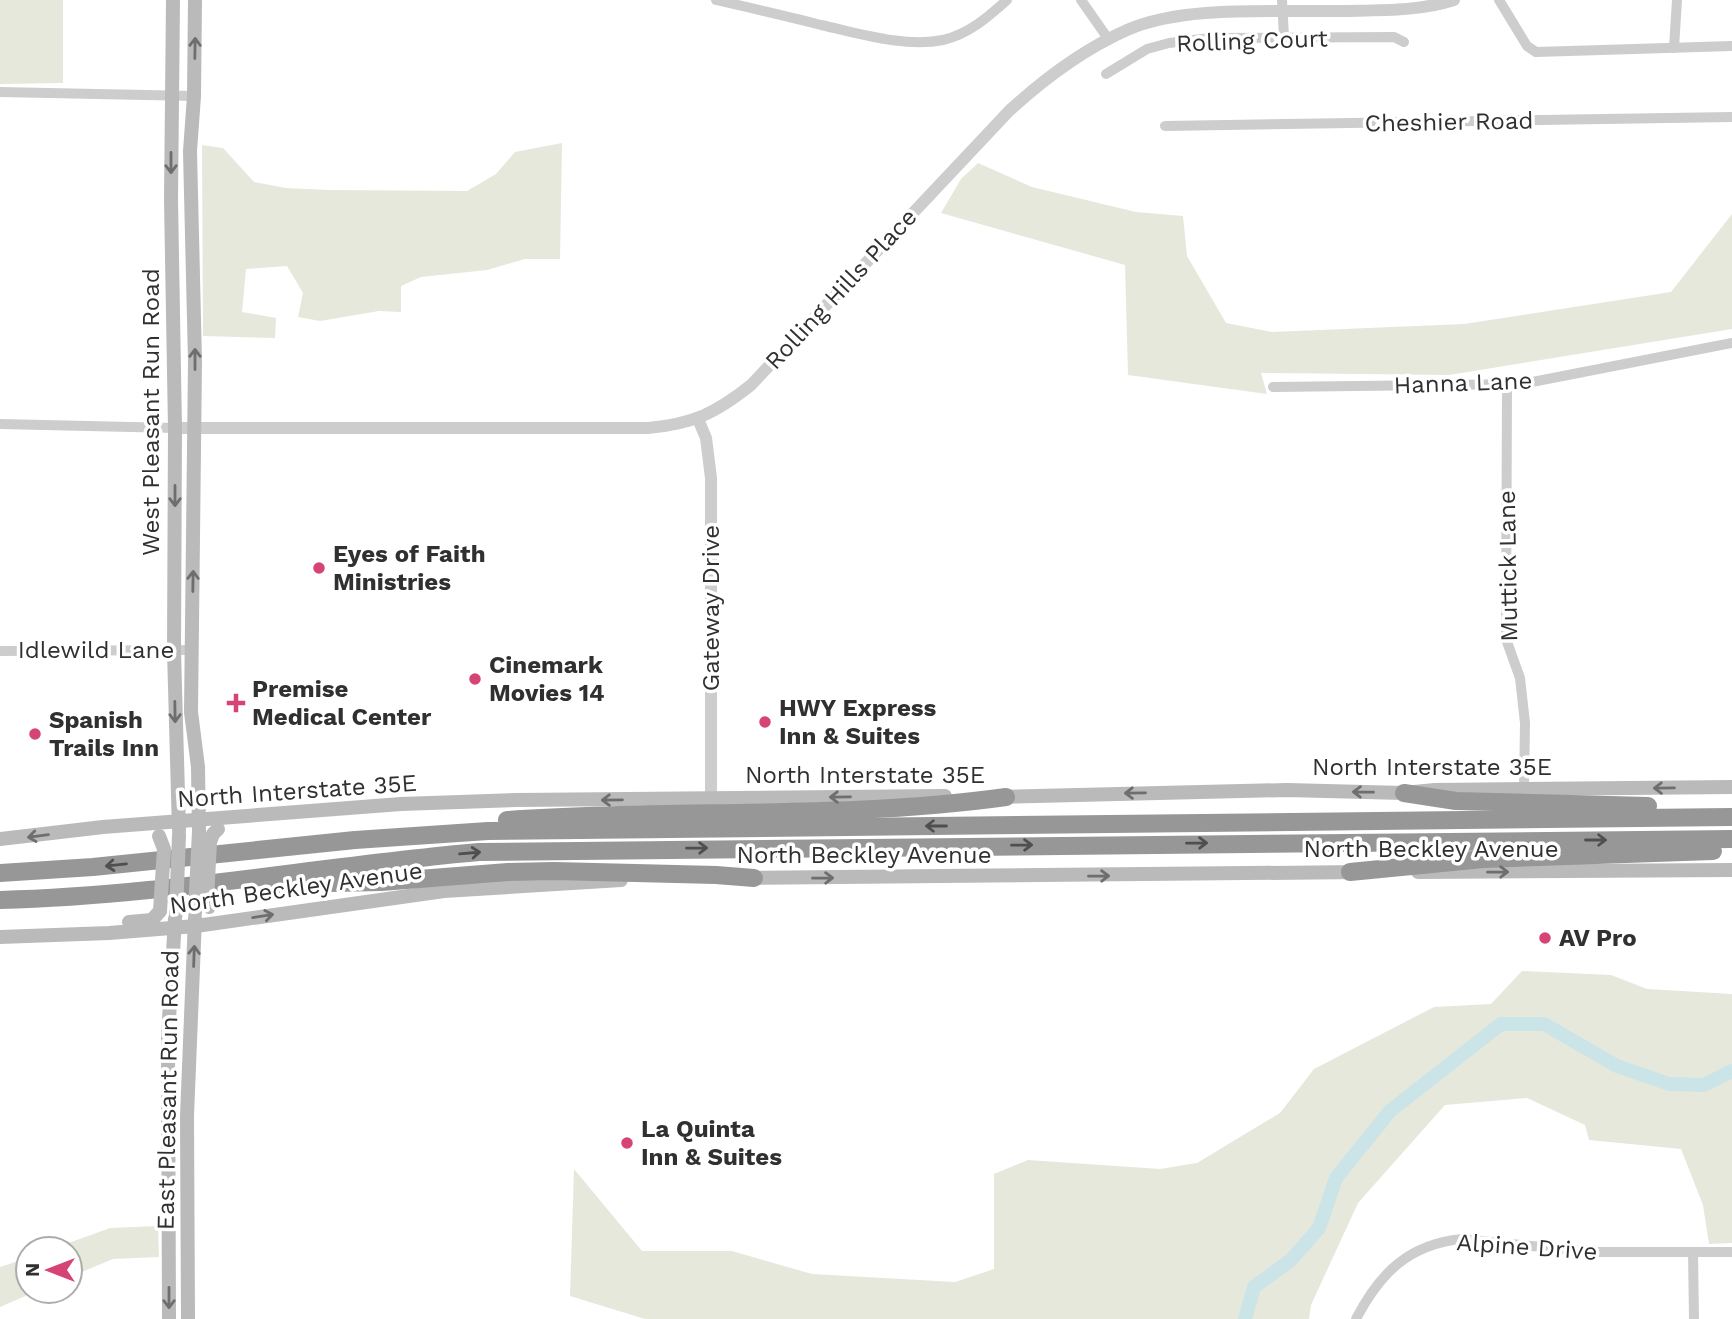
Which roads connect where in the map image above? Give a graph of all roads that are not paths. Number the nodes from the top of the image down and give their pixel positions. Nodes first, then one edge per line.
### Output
1 (173, 0) edge
2 (195, 0) edge
3 (716, 0) edge
4 (1007, 0) edge
5 (1081, 0) edge
6 (1454, 0) edge
7 (1499, 0) edge
8 (1677, 0) edge
9 (1283, 6) edge
10 (1284, 37) junction
11 (1109, 40) junction
12 (1404, 43) dead end
13 (1732, 46) edge
14 (1674, 48) junction
15 (1106, 74) dead end
16 (0, 92) edge
17 (173, 95) junction
18 (194, 96) junction
19 (1732, 117) edge
20 (1165, 126) dead end
21 (1732, 343) edge
22 (1507, 384) junction
23 (1273, 387) dead end
24 (698, 419) junction
25 (0, 424) edge
26 (175, 428) junction
27 (194, 428) junction
28 (192, 650) junction
29 (0, 651) edge
30 (174, 651) junction
31 (1732, 787) edge
32 (1524, 789) junction
33 (1404, 793) junction
34 (1006, 797) junction
35 (711, 798) junction
36 (1732, 808) edge
37 (283, 813) junction
38 (1732, 817) edge
39 (200, 826) junction
40 (117, 827) junction
41 (179, 829) junction
42 (0, 839) edge
43 (1732, 839) edge
44 (355, 840) junction
45 (1732, 850) edge
46 (0, 863) edge
47 (72, 869) junction
48 (1732, 870) edge
49 (1350, 872) junction
50 (0, 873) edge
51 (754, 878) junction
52 (110, 893) junction
53 (0, 900) edge
54 (200, 915) junction
55 (175, 921) junction
56 (231, 921) junction
57 (60, 936) junction
58 (0, 937) edge
59 (169, 1132) junction
60 (187, 1132) junction
61 (169, 1217) junction
62 (187, 1217) junction
63 (1693, 1252) junction
64 (1732, 1252) edge
65 (187, 1270) junction
66 (169, 1271) junction
67 (169, 1319) edge
68 (188, 1319) edge
69 (1356, 1319) edge
70 (1694, 1319) edge

1 - 17 main road, West Pleasant Run Road
18 -> 2 main road, West Pleasant Run Road
3 - 4 street
5 - 11 street
6 - 9 street, Rolling Hills Place
7 - 14 street
8 - 14 street
9 - 10 street
9 - 11 street, Rolling Hills Place
10 - 12 street, Rolling Court
10 - 15 street, Rolling Court
11 - 24 street, Rolling Hills Place
13 - 14 street
16 - 17 street
17 - 18 street
17 -> 26 main road, West Pleasant Run Road
27 -> 18 main road, West Pleasant Run Road
19 - 20 street, Cheshier Road
21 - 22 street, Hanna Lane
22 - 23 street, Hanna Lane
22 - 32 street, Muttick Lane
24 - 27 street, Rolling Hills Place
24 - 35 street, Gateway Drive
25 - 26 street
26 - 27 street, Rolling Hills Place
26 -> 30 main road, West Pleasant Run Road
28 -> 27 main road, West Pleasant Run Road
28 - 30 street, Idlewild Lane
28 - 39 main road, West Pleasant Run Road
29 - 30 street, Idlewild Lane
30 -> 41 main road, West Pleasant Run Road
31 -> 32 main road, North Interstate 35E
32 - 33 main road, North Interstate 35E
33 -> 34 main road, North Interstate 35E
33 - 36 highway
34 -> 35 main road, North Interstate 35E
34 - 44 highway
35 -> 37 main road, North Interstate 35E
37 - 39 main road, North Interstate 35E
37 - 54 main road, bridge
38 -> 44 highway
39 - 41 main road, North Interstate 35E
39 - 54 main road, East Pleasant Run Road, bridge
40 - 41 main road, North Interstate 35E
40 -> 42 main road, North Interstate 35E
40 - 57 main road, bridge
41 - 55 main road, East Pleasant Run Road, bridge
52 -> 43 highway
44 -> 47 highway
45 - 49 highway
46 - 47 highway
47 - 50 highway
49 -> 48 main road, North Beckley Avenue
51 -> 49 main road, North Beckley Avenue
51 - 52 highway
56 -> 51 main road, North Beckley Avenue
52 - 53 highway
54 - 55 main road, North Beckley Avenue
54 - 56 main road, North Beckley Avenue
54 - 56 main road
60 -> 54 main road, East Pleasant Run Road
55 - 57 main road, North Beckley Avenue
55 - 59 main road, East Pleasant Run Road
57 - 58 main road, North Beckley Avenue
59 - 60 main road
59 - 61 main road, East Pleasant Run Road
60 - 62 main road, East Pleasant Run Road
61 - 62 main road
61 - 66 main road, East Pleasant Run Road
62 - 65 main road, East Pleasant Run Road
63 - 64 street, Alpine Drive
63 - 69 street, Alpine Drive
63 - 70 street
65 - 66 main road
65 - 68 main road, East Pleasant Run Road
66 -> 67 main road, East Pleasant Run Road

